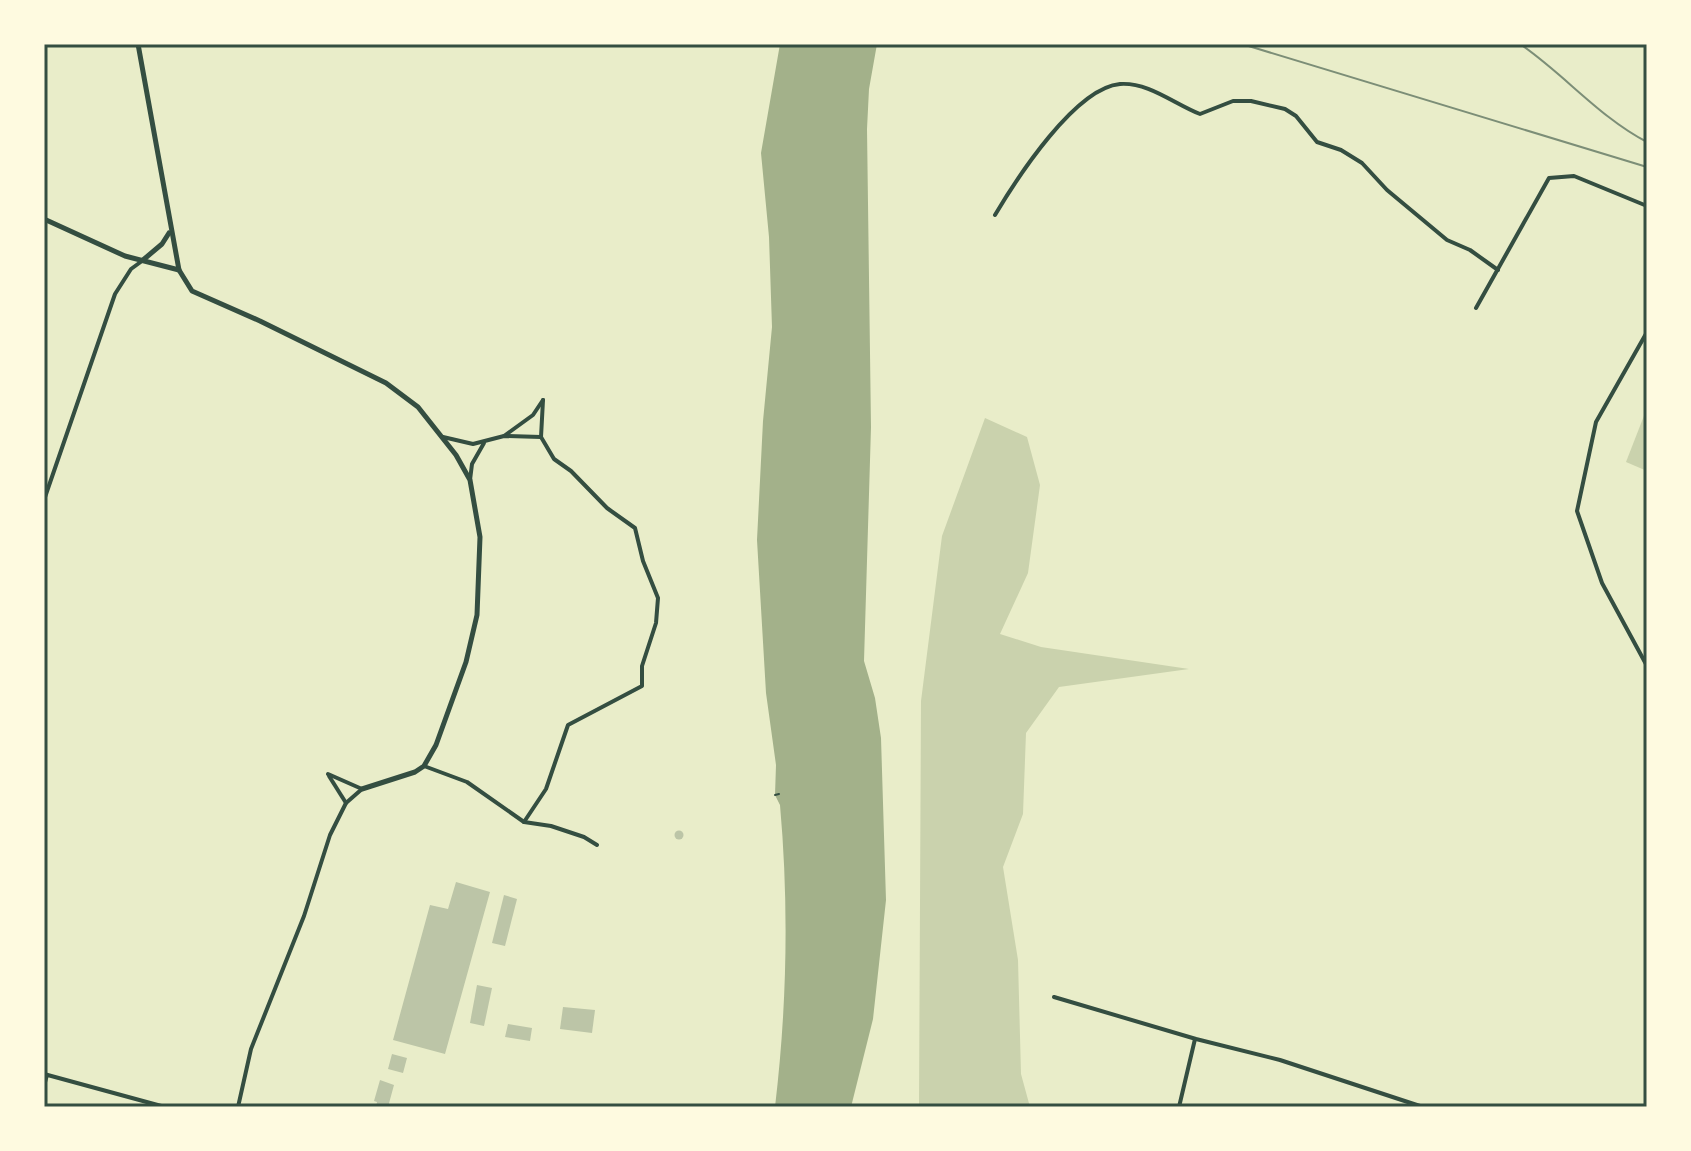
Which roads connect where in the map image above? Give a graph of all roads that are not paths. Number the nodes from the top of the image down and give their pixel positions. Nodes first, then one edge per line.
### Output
1 (138, 44) edge
2 (1647, 206) edge
3 (995, 215) dead end
4 (44, 219) edge
5 (170, 230) junction
6 (142, 261) junction
7 (179, 270) junction
8 (1498, 270) junction
9 (1476, 308) dead end
10 (1647, 332) edge
11 (504, 436) junction
12 (443, 437) junction
13 (541, 437) junction
14 (484, 443) junction
15 (470, 480) junction
16 (44, 500) edge
17 (1647, 666) edge
18 (424, 766) junction
19 (362, 789) junction
20 (346, 803) junction
21 (524, 822) junction
22 (597, 845) dead end
23 (1054, 997) dead end
24 (1196, 1039) junction
25 (46, 1074) edge
26 (44, 1086) edge
27 (165, 1107) edge
28 (238, 1107) edge
29 (1179, 1107) edge
30 (1423, 1107) edge

1 - 5 street
2 - 8 street
3 - 8 street
4 - 6 street
5 - 6 street
5 - 7 street
6 - 7 street
6 - 16 street
7 - 12 street
8 - 9 street
10 - 17 street
11 - 13 street
11 - 13 street
11 - 14 street
12 - 14 street
12 - 15 street
13 - 21 street
14 - 15 street
15 - 18 street
18 - 19 street
18 - 21 street
19 - 20 street
19 - 20 street
20 - 28 street
21 - 22 street
23 - 24 street
24 - 29 street
24 - 30 street
25 - 26 street
25 - 27 street

